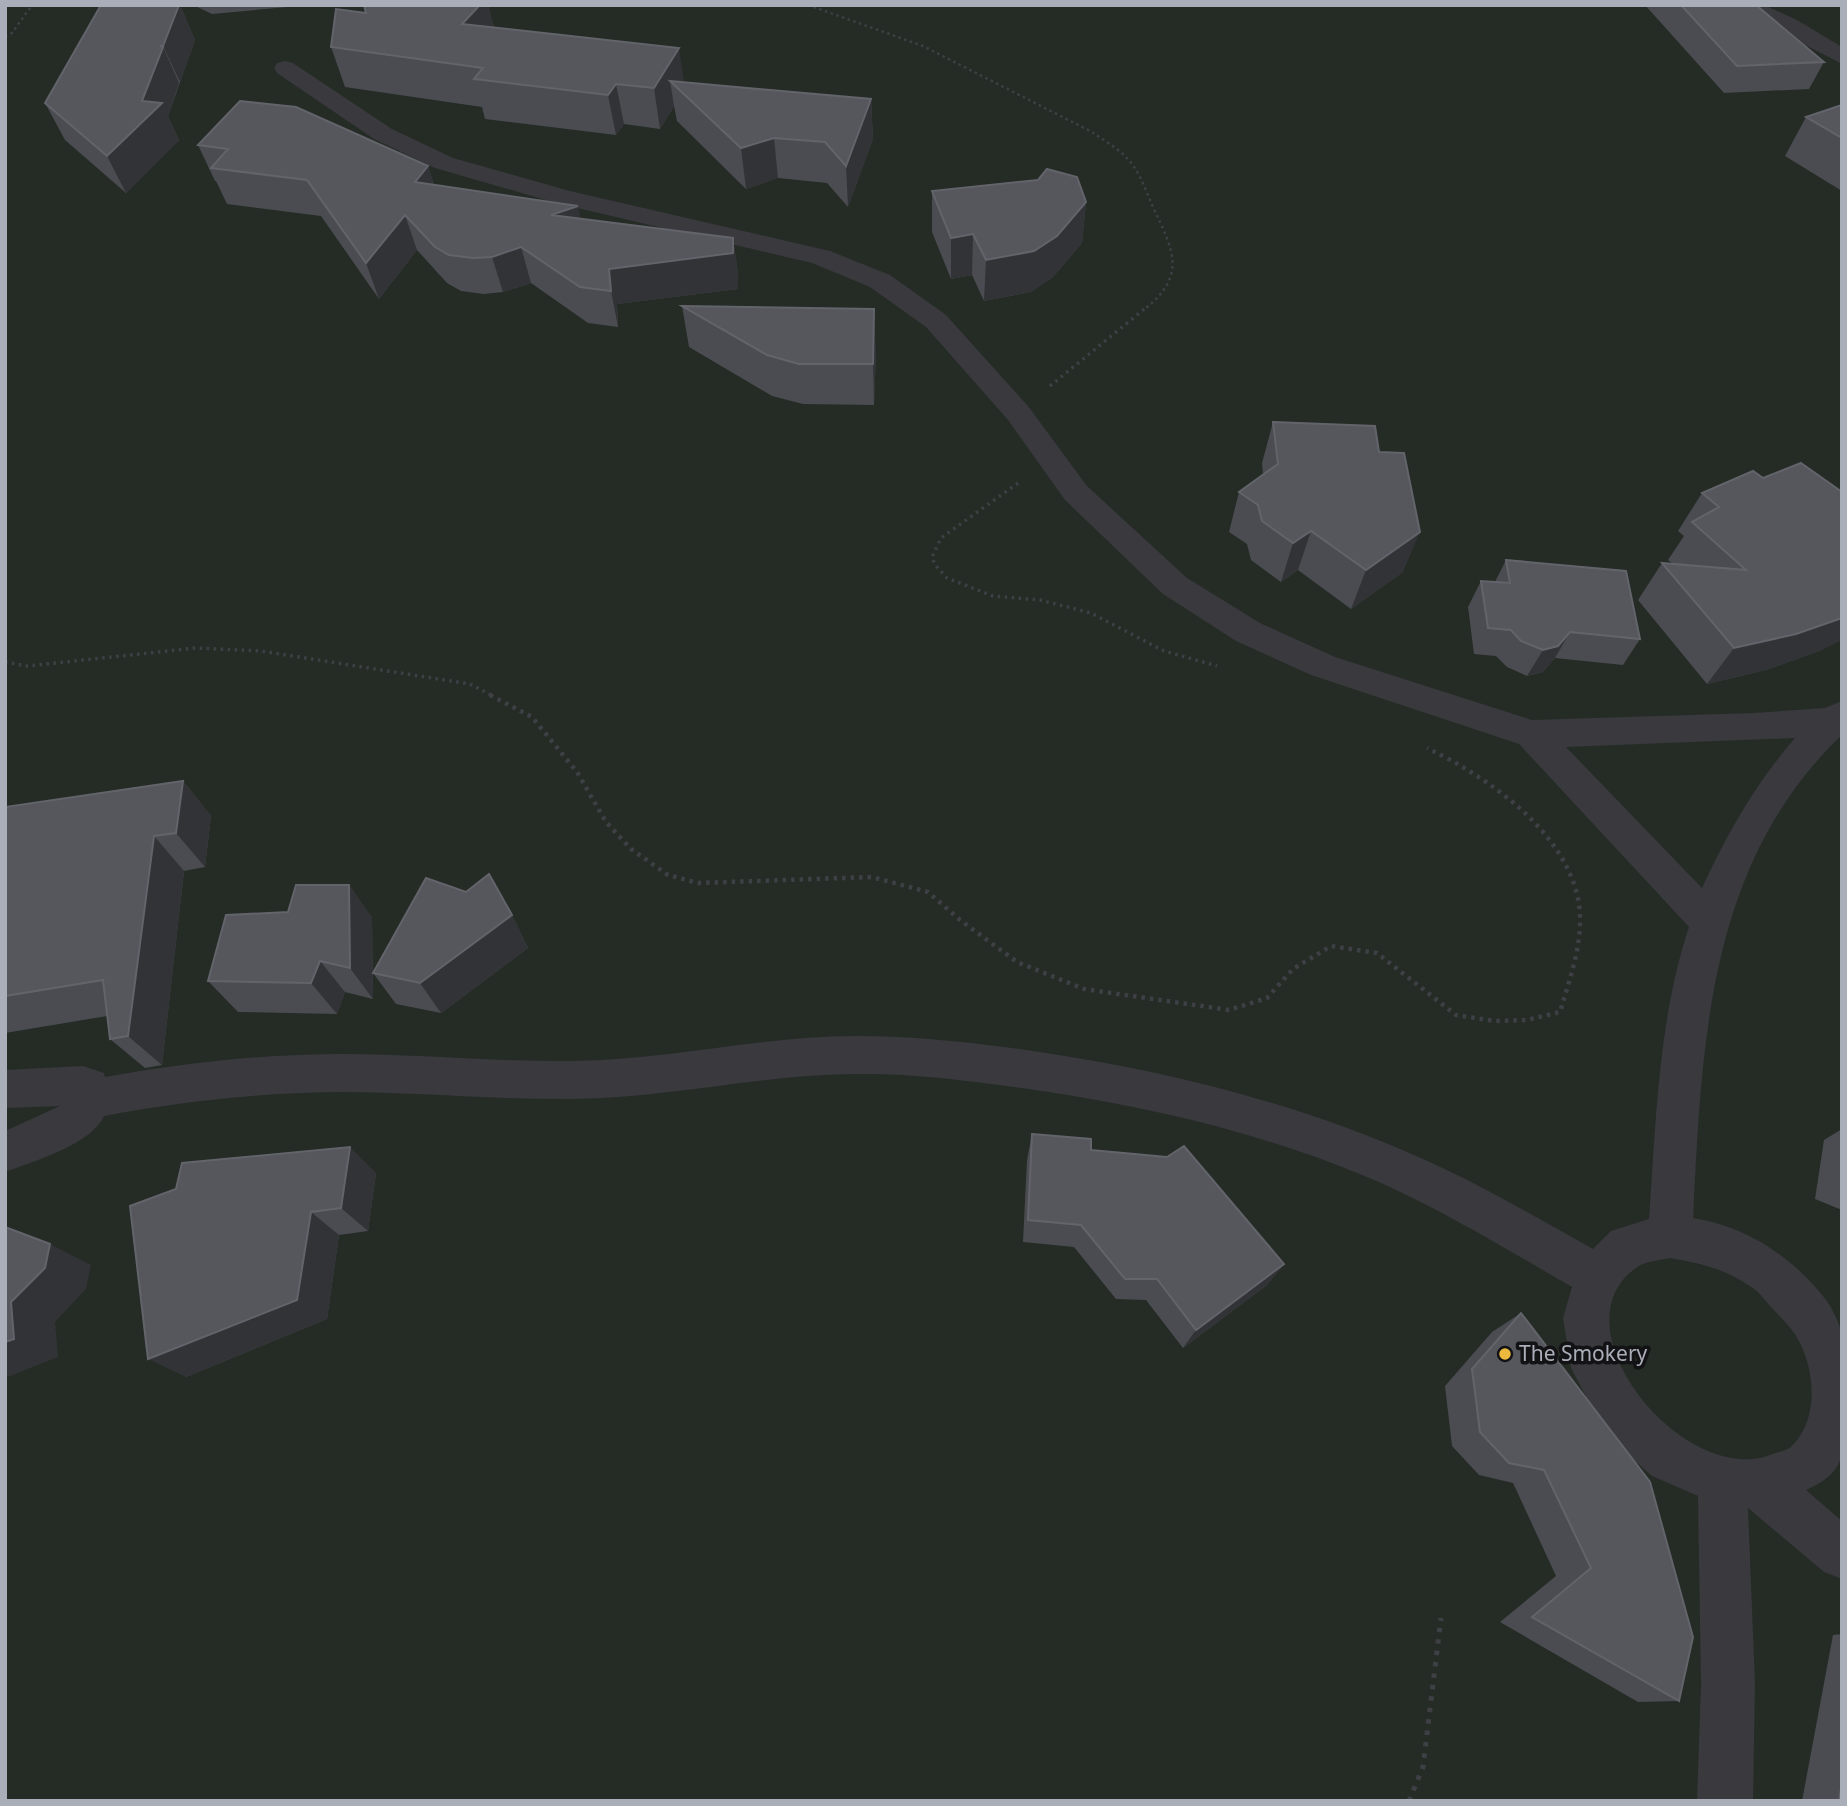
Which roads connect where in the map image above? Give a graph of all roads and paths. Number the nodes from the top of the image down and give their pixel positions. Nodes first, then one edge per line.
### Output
1 (32, 5) edge
2 (808, 5) edge
3 (1756, 10) edge
4 (1832, 25) dead end
5 (5, 36) edge
6 (1842, 57) edge
7 (285, 68) dead end
8 (1018, 413) junction
9 (1053, 459) junction
10 (5, 662) edge
11 (1229, 669) dead end
12 (1838, 718) edge
13 (1532, 734) junction
14 (1416, 743) dead end
15 (1708, 921) junction
16 (5, 1089) edge
17 (92, 1099) junction
18 (5, 1152) edge
19 (1670, 1236) junction
20 (1598, 1276) junction
21 (1827, 1318) edge
22 (1837, 1368) edge
23 (1742, 1482) junction
24 (1842, 1554) edge
25 (1441, 1618) dead end
26 (1409, 1801) edge
27 (1725, 1801) edge

1 - 5 path
2 - 8 path
3 - 4 street
3 - 6 street
7 - 8 street
8 - 9 street
9 - 11 path
9 - 13 street
10 - 14 path
12 - 13 street
12 - 15 street
13 - 15 street
15 - 19 street
16 - 17 street
17 - 18 street
17 - 20 street
19 - 20 street
19 - 21 street
20 - 23 street
21 - 22 street
22 - 23 street
23 - 24 street
23 - 27 street
25 - 26 path

